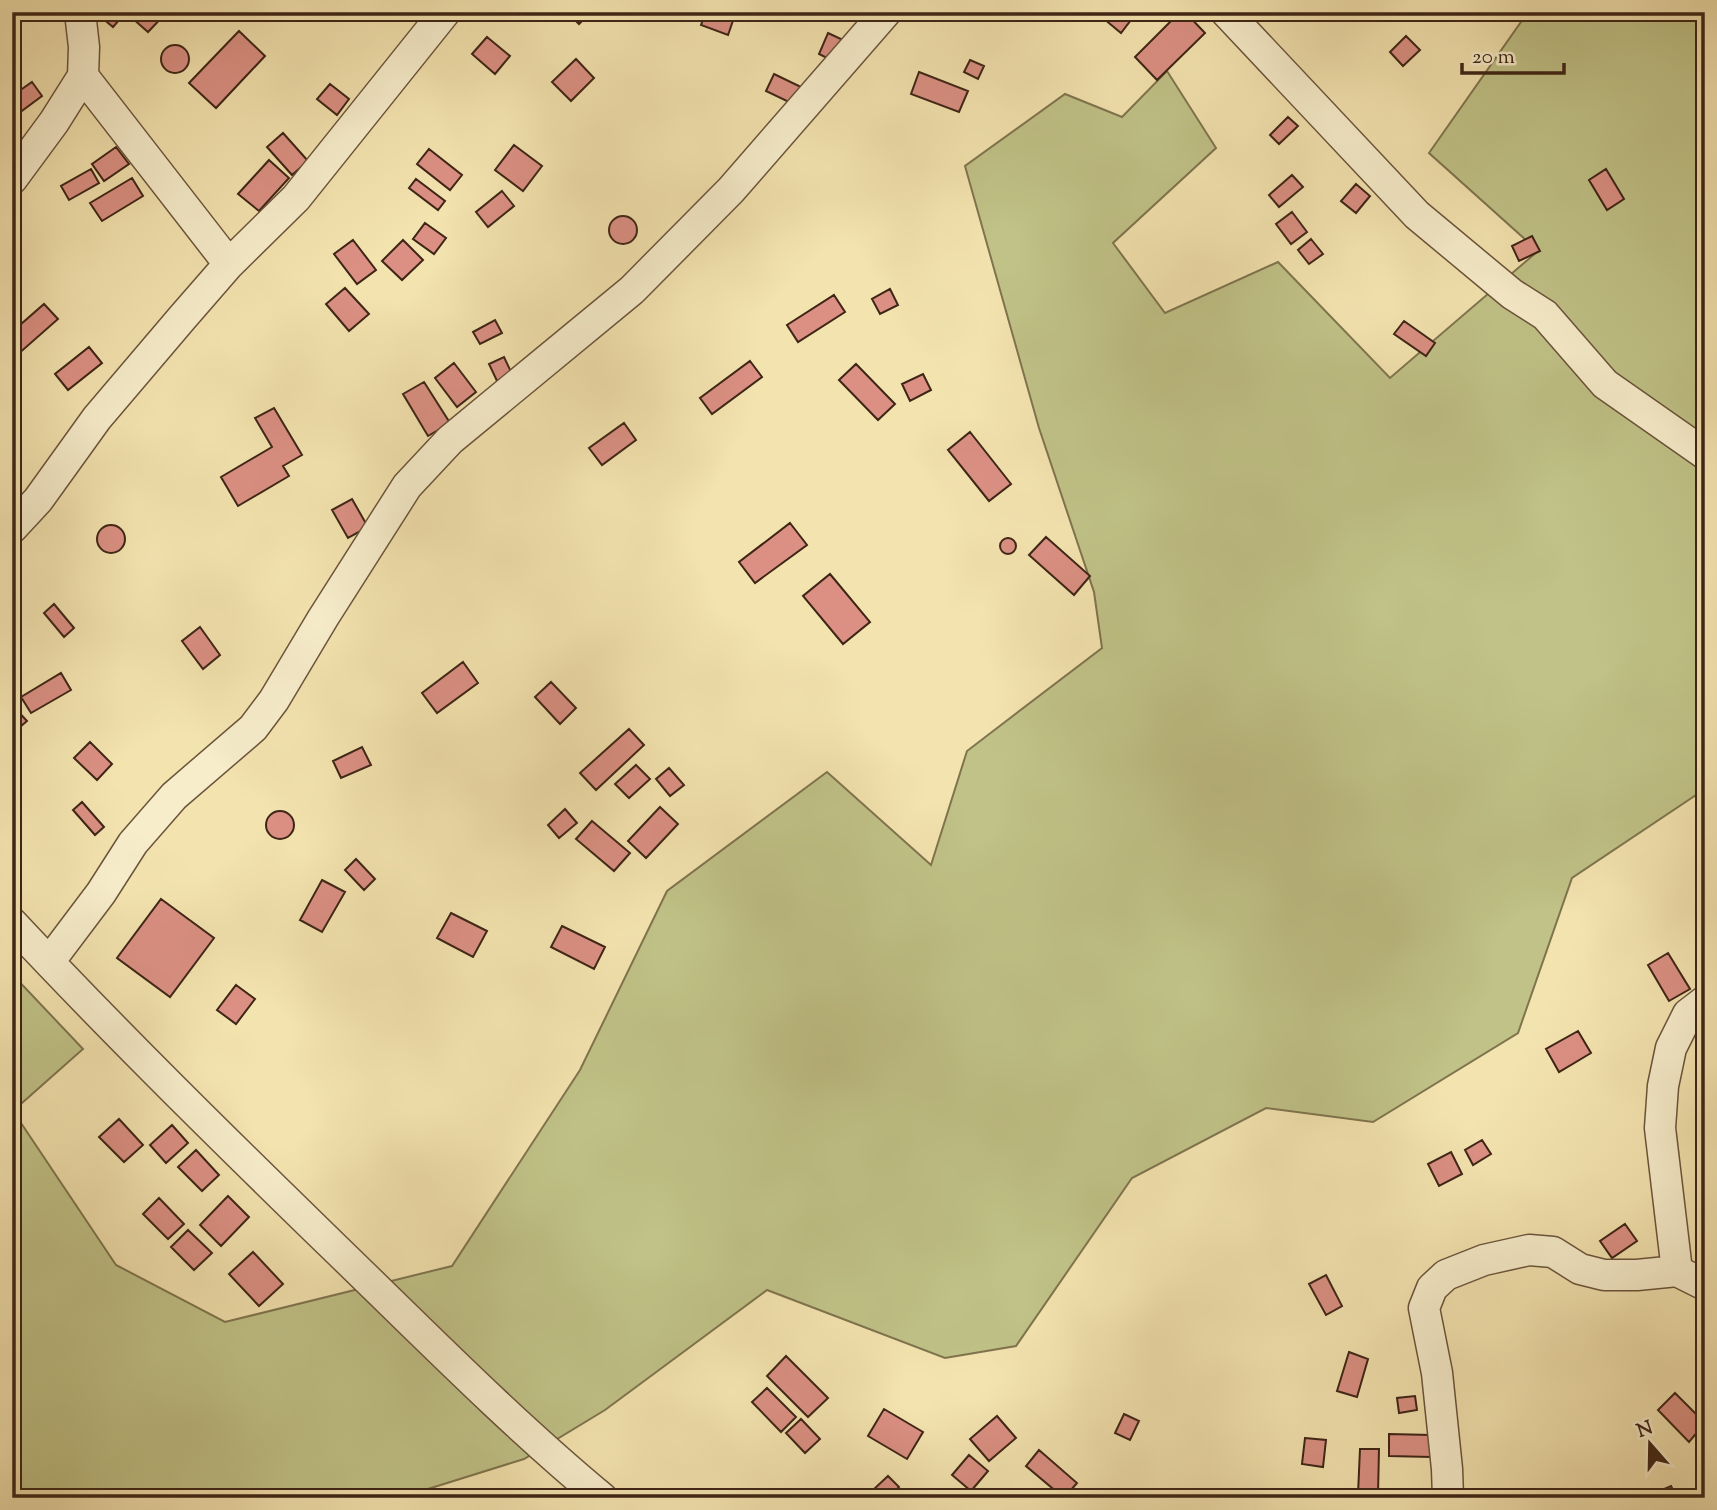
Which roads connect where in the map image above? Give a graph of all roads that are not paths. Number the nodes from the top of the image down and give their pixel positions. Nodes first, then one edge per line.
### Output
1 (80, 12) edge
2 (445, 12) edge
3 (886, 12) edge
4 (1226, 12) edge
5 (83, 76) junction
6 (12, 180) edge
7 (229, 264) junction
8 (1705, 454) edge
9 (12, 528) edge
10 (12, 923) edge
11 (49, 962) junction
12 (1705, 1001) edge
13 (1677, 1271) junction
14 (1705, 1285) edge
15 (602, 1498) edge
16 (1448, 1498) edge

1 - 5 street
2 - 7 street
3 - 11 street
4 - 8 street
5 - 6 street
5 - 7 street
7 - 9 street
10 - 11 street
11 - 15 street
12 - 13 street
13 - 14 street
13 - 16 street

